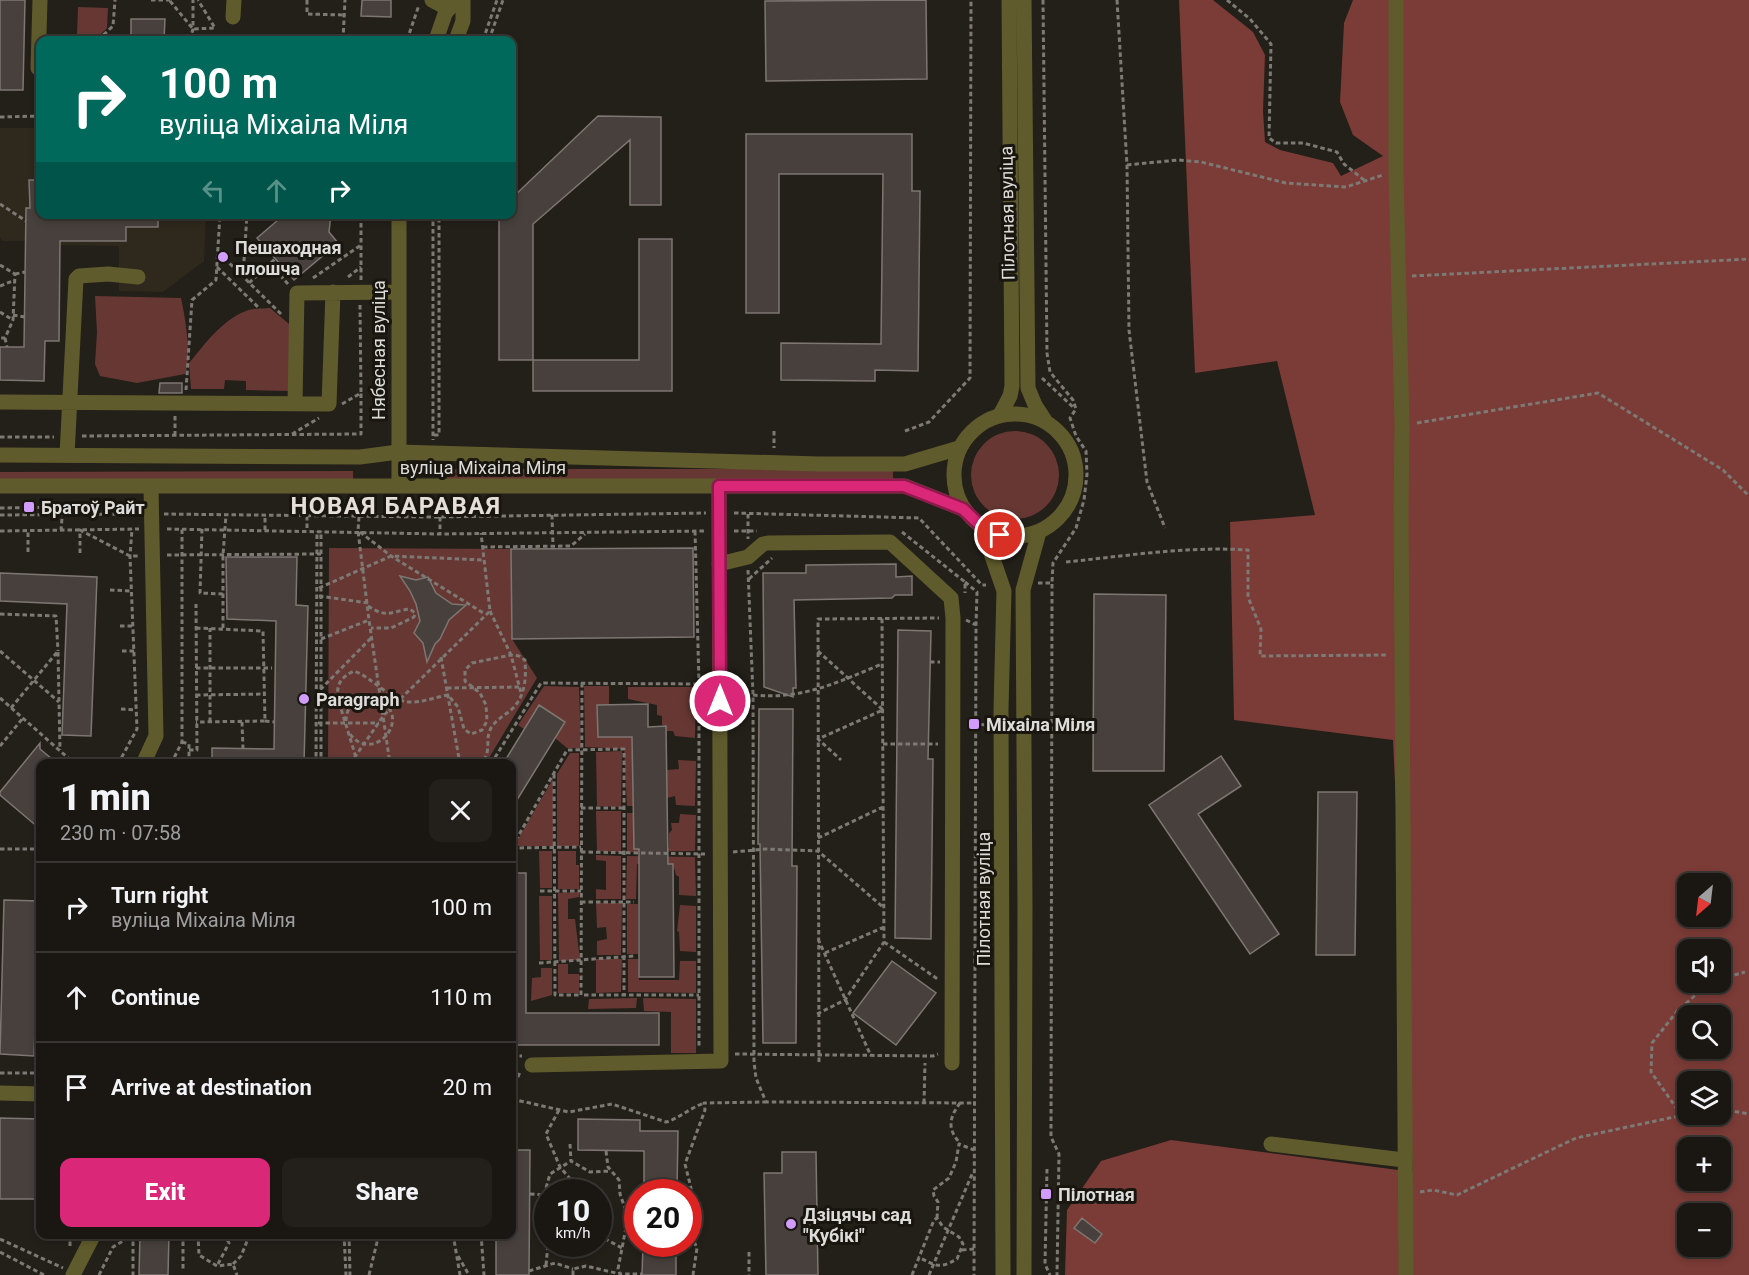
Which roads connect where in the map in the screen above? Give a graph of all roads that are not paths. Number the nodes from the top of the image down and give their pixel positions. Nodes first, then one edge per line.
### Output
1 (40, 0) edge
2 (234, 0) edge
3 (432, 0) edge
4 (463, 0) edge
5 (1009, 0) edge
6 (1024, 0) edge
7 (1396, 0) edge
8 (452, 4) edge
9 (234, 17) dead end
10 (39, 36) edge
11 (438, 36) edge
12 (457, 36) edge
13 (399, 219) edge
14 (138, 278) dead end
15 (333, 292) junction
16 (398, 292) junction
17 (0, 402) edge
18 (69, 404) junction
19 (296, 404) junction
20 (1000, 415) junction
21 (1046, 422) junction
22 (959, 448) junction
23 (398, 452) junction
24 (0, 455) edge
25 (67, 455) junction
26 (0, 486) edge
27 (399, 486) junction
28 (719, 486) junction
29 (151, 487) junction
30 (963, 509) junction
31 (982, 527) junction
32 (1039, 532) junction
33 (719, 564) junction
34 (145, 759) edge
35 (952, 1063) dead end
36 (525, 1064) road end
37 (0, 1093) edge
38 (36, 1094) edge
39 (1271, 1144) dead end
40 (1404, 1160) junction
41 (92, 1239) edge
42 (74, 1274) edge
43 (1003, 1275) edge
44 (1024, 1275) edge
45 (1406, 1275) edge

1 - 10 street
2 - 9 street
3 - 8 street
4 - 12 street
5 - 20 street, Пілотная вуліца
6 - 21 street, Пілотная вуліца
7 - 40 street
8 - 11 street
13 - 16 street, Нябесная вуліца
14 - 18 street
15 - 16 street
15 - 19 street
15 - 19 street
16 - 23 street, Нябесная вуліца
17 - 18 street
18 - 19 street
18 - 25 street
20 - 21 street
20 - 22 street
21 - 32 street
22 - 23 street, вуліца Міхаіла Міля
22 - 30 street
23 - 25 street, вуліца Міхаіла Міля
23 - 27 street, Нябесная вуліца
24 - 25 street, вуліца Міхаіла Міля
26 - 29 street, вуліца Міхаіла Міля
27 - 28 street, вуліца Міхаіла Міля
27 - 29 street, вуліца Міхаіла Міля
28 - 30 street, вуліца Міхаіла Міля
28 - 33 street
29 - 34 street
30 - 31 street
31 - 32 street
31 - 43 street, Пілотная вуліца
32 - 44 street
33 - 35 street
33 - 36 street
37 - 38 street
39 - 40 street
40 - 45 street
41 - 42 street

